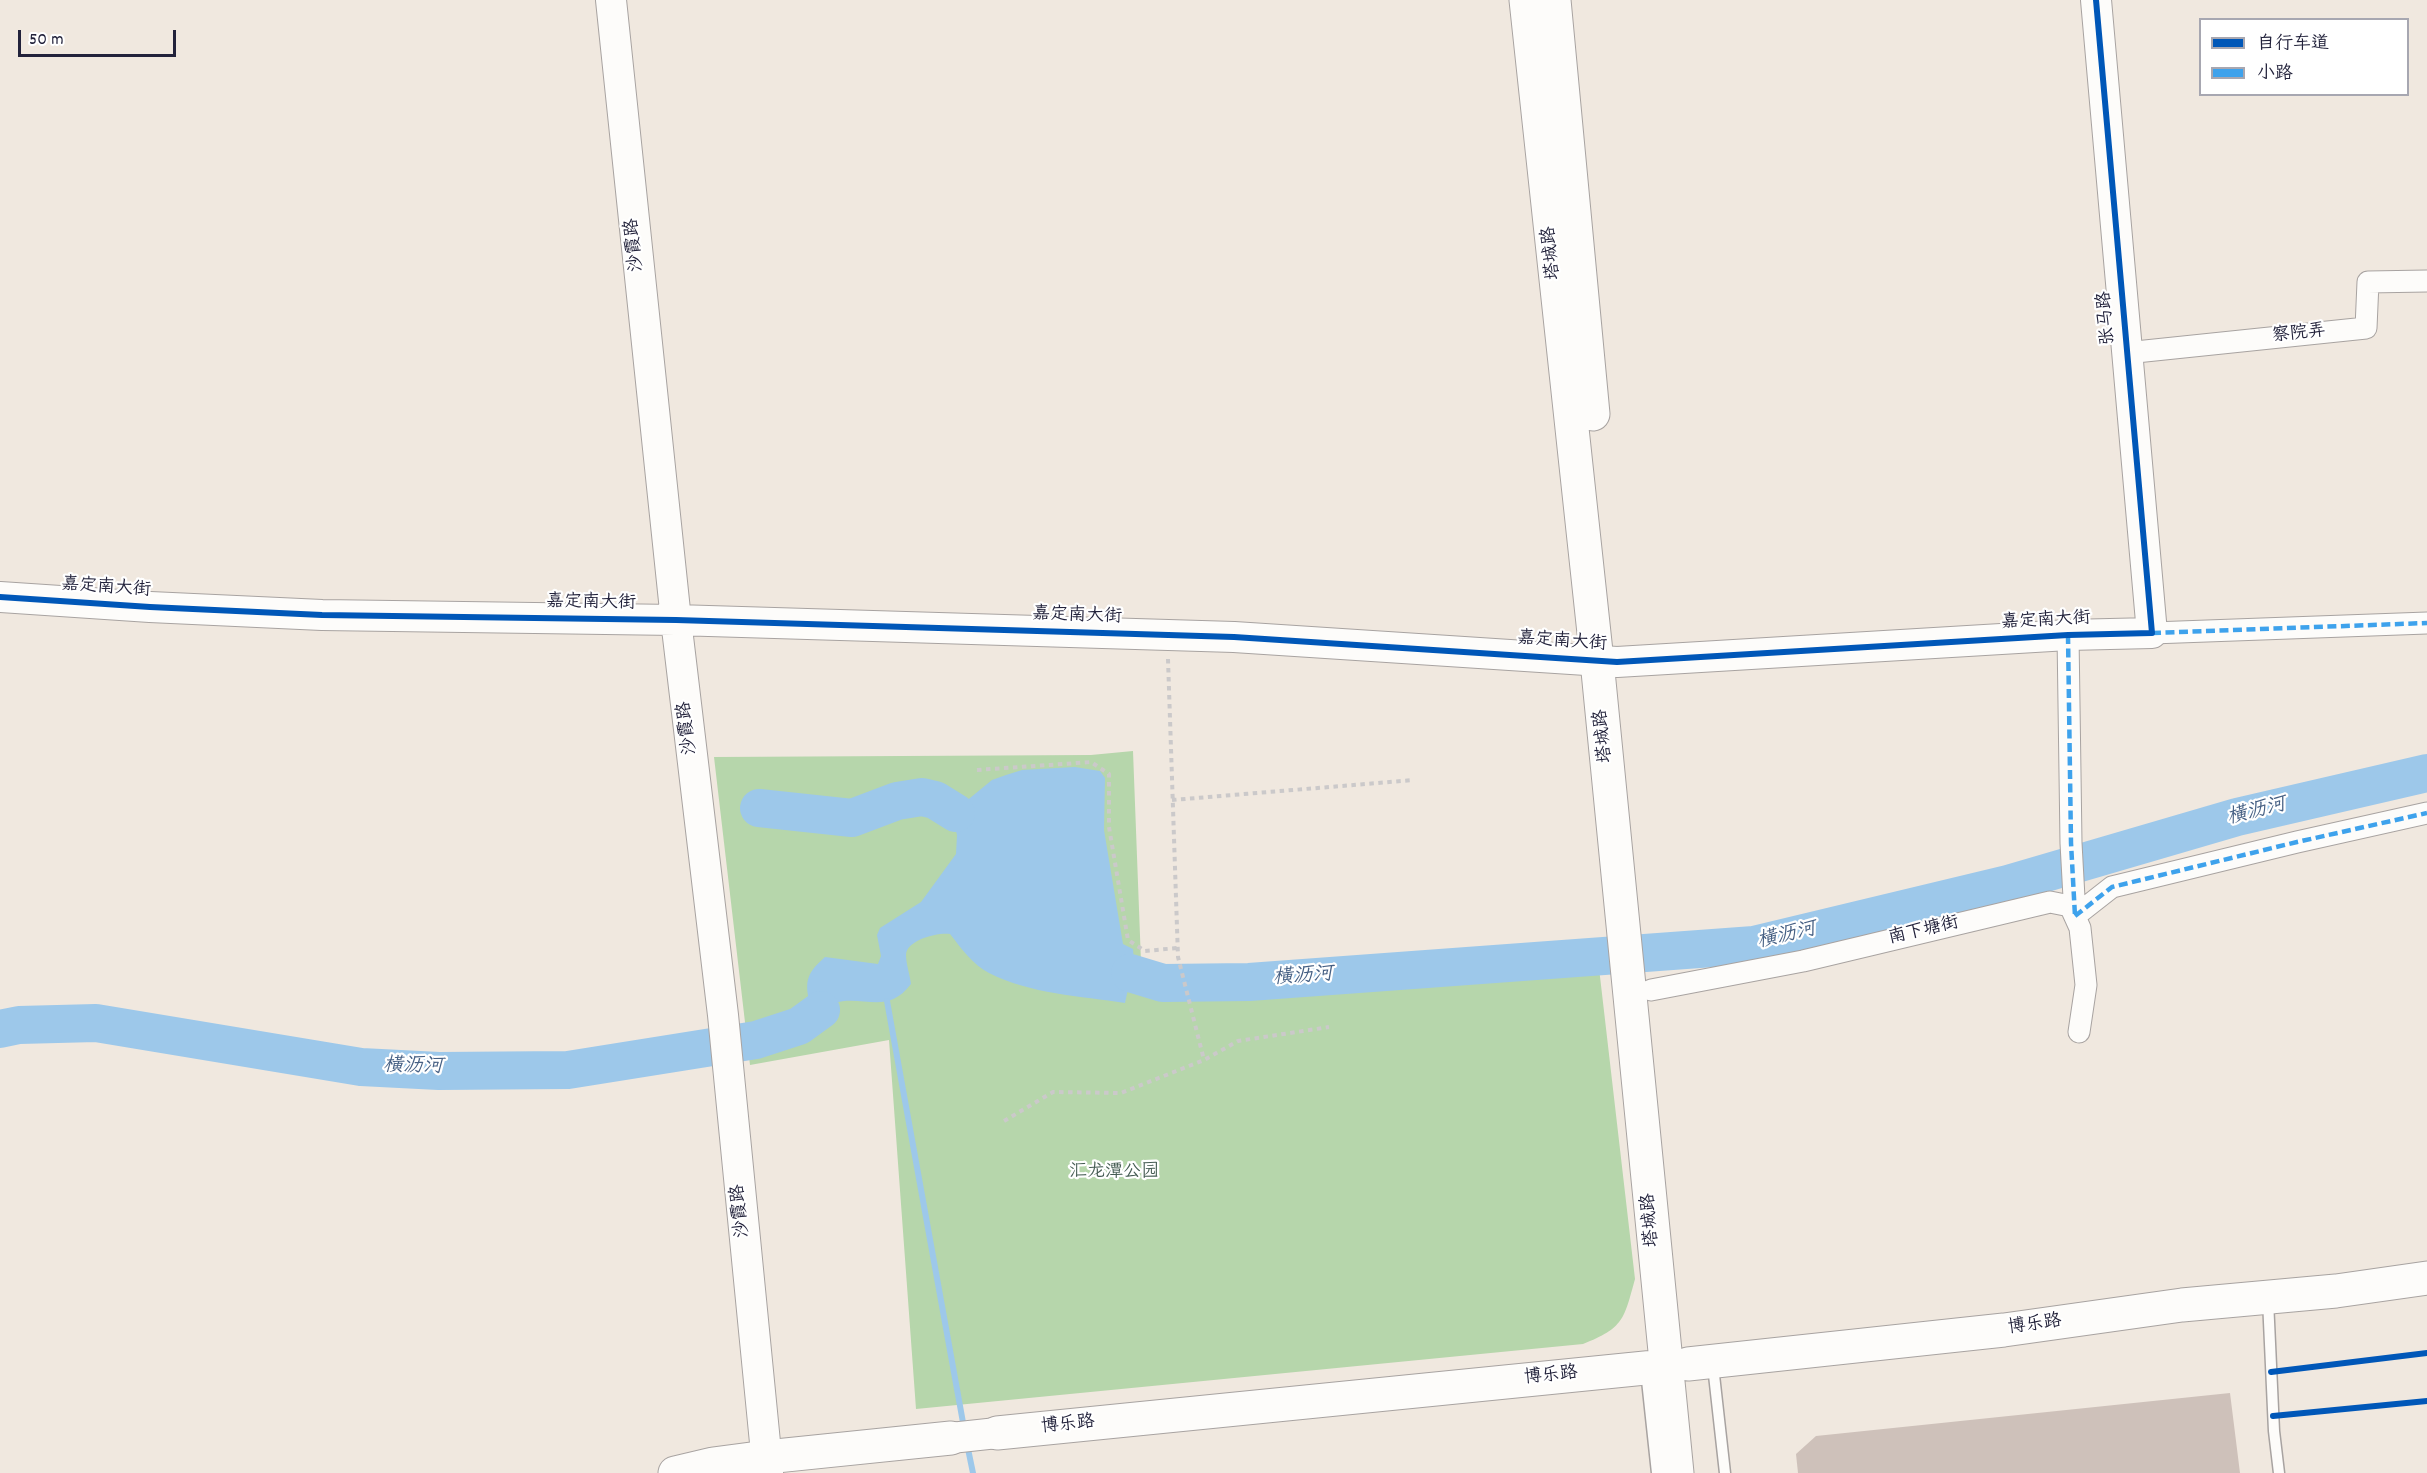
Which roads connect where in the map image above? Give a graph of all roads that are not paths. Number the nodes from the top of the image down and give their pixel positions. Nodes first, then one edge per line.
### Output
1 (611, 0) edge
2 (627, 0) edge
3 (1526, 0) edge
4 (1554, 0) edge
5 (2096, 0) edge
6 (2427, 281) edge
7 (2126, 353) junction
8 (0, 597) edge
9 (685, 621) junction
10 (2427, 623) edge
11 (2152, 633) junction
12 (2068, 635) junction
13 (1607, 661) junction
14 (2427, 813) edge
15 (2074, 916) junction
16 (1643, 981) junction
17 (2079, 1032) dead end
18 (2427, 1278) edge
19 (2267, 1297) junction
20 (1678, 1365) junction
21 (997, 1433) joint
22 (951, 1438) joint
23 (772, 1465) edge
24 (675, 1473) edge
25 (1657, 1473) edge
26 (1677, 1473) edge
27 (1698, 1473) edge
28 (1725, 1473) edge
29 (2279, 1473) edge

1 - 9 street, 沙霞路
2 - 9 street
3 - 13 main road, 塔城路
4 - 13 main road, 塔城路
5 - 7 street, 张马路
6 - 7 street, 察院弄
7 - 11 street, 张马路
8 - 9 street, 嘉定南大街
9 - 13 street, 嘉定南大街
9 - 23 street
9 - 23 street, 沙霞路
10 - 11 street, 嘉定南大街
11 - 12 street, 嘉定南大街
12 - 13 street, 嘉定南大街
12 - 15 street
13 - 16 main road, 塔城路
14 - 15 street
15 - 16 street, 南下塘街
15 - 17 street
16 - 20 main road, 塔城路
18 - 19 main road, 博乐路
19 - 20 main road, 博乐路
19 - 29 lane
20 - 21 main road, 博乐路
20 - 25 lane
20 - 26 main road, 塔城路
20 - 27 main road, 塔城路
20 - 28 lane
21 - 22 street, 博乐路
22 - 23 main road, 博乐路
23 - 24 main road, 博乐路

